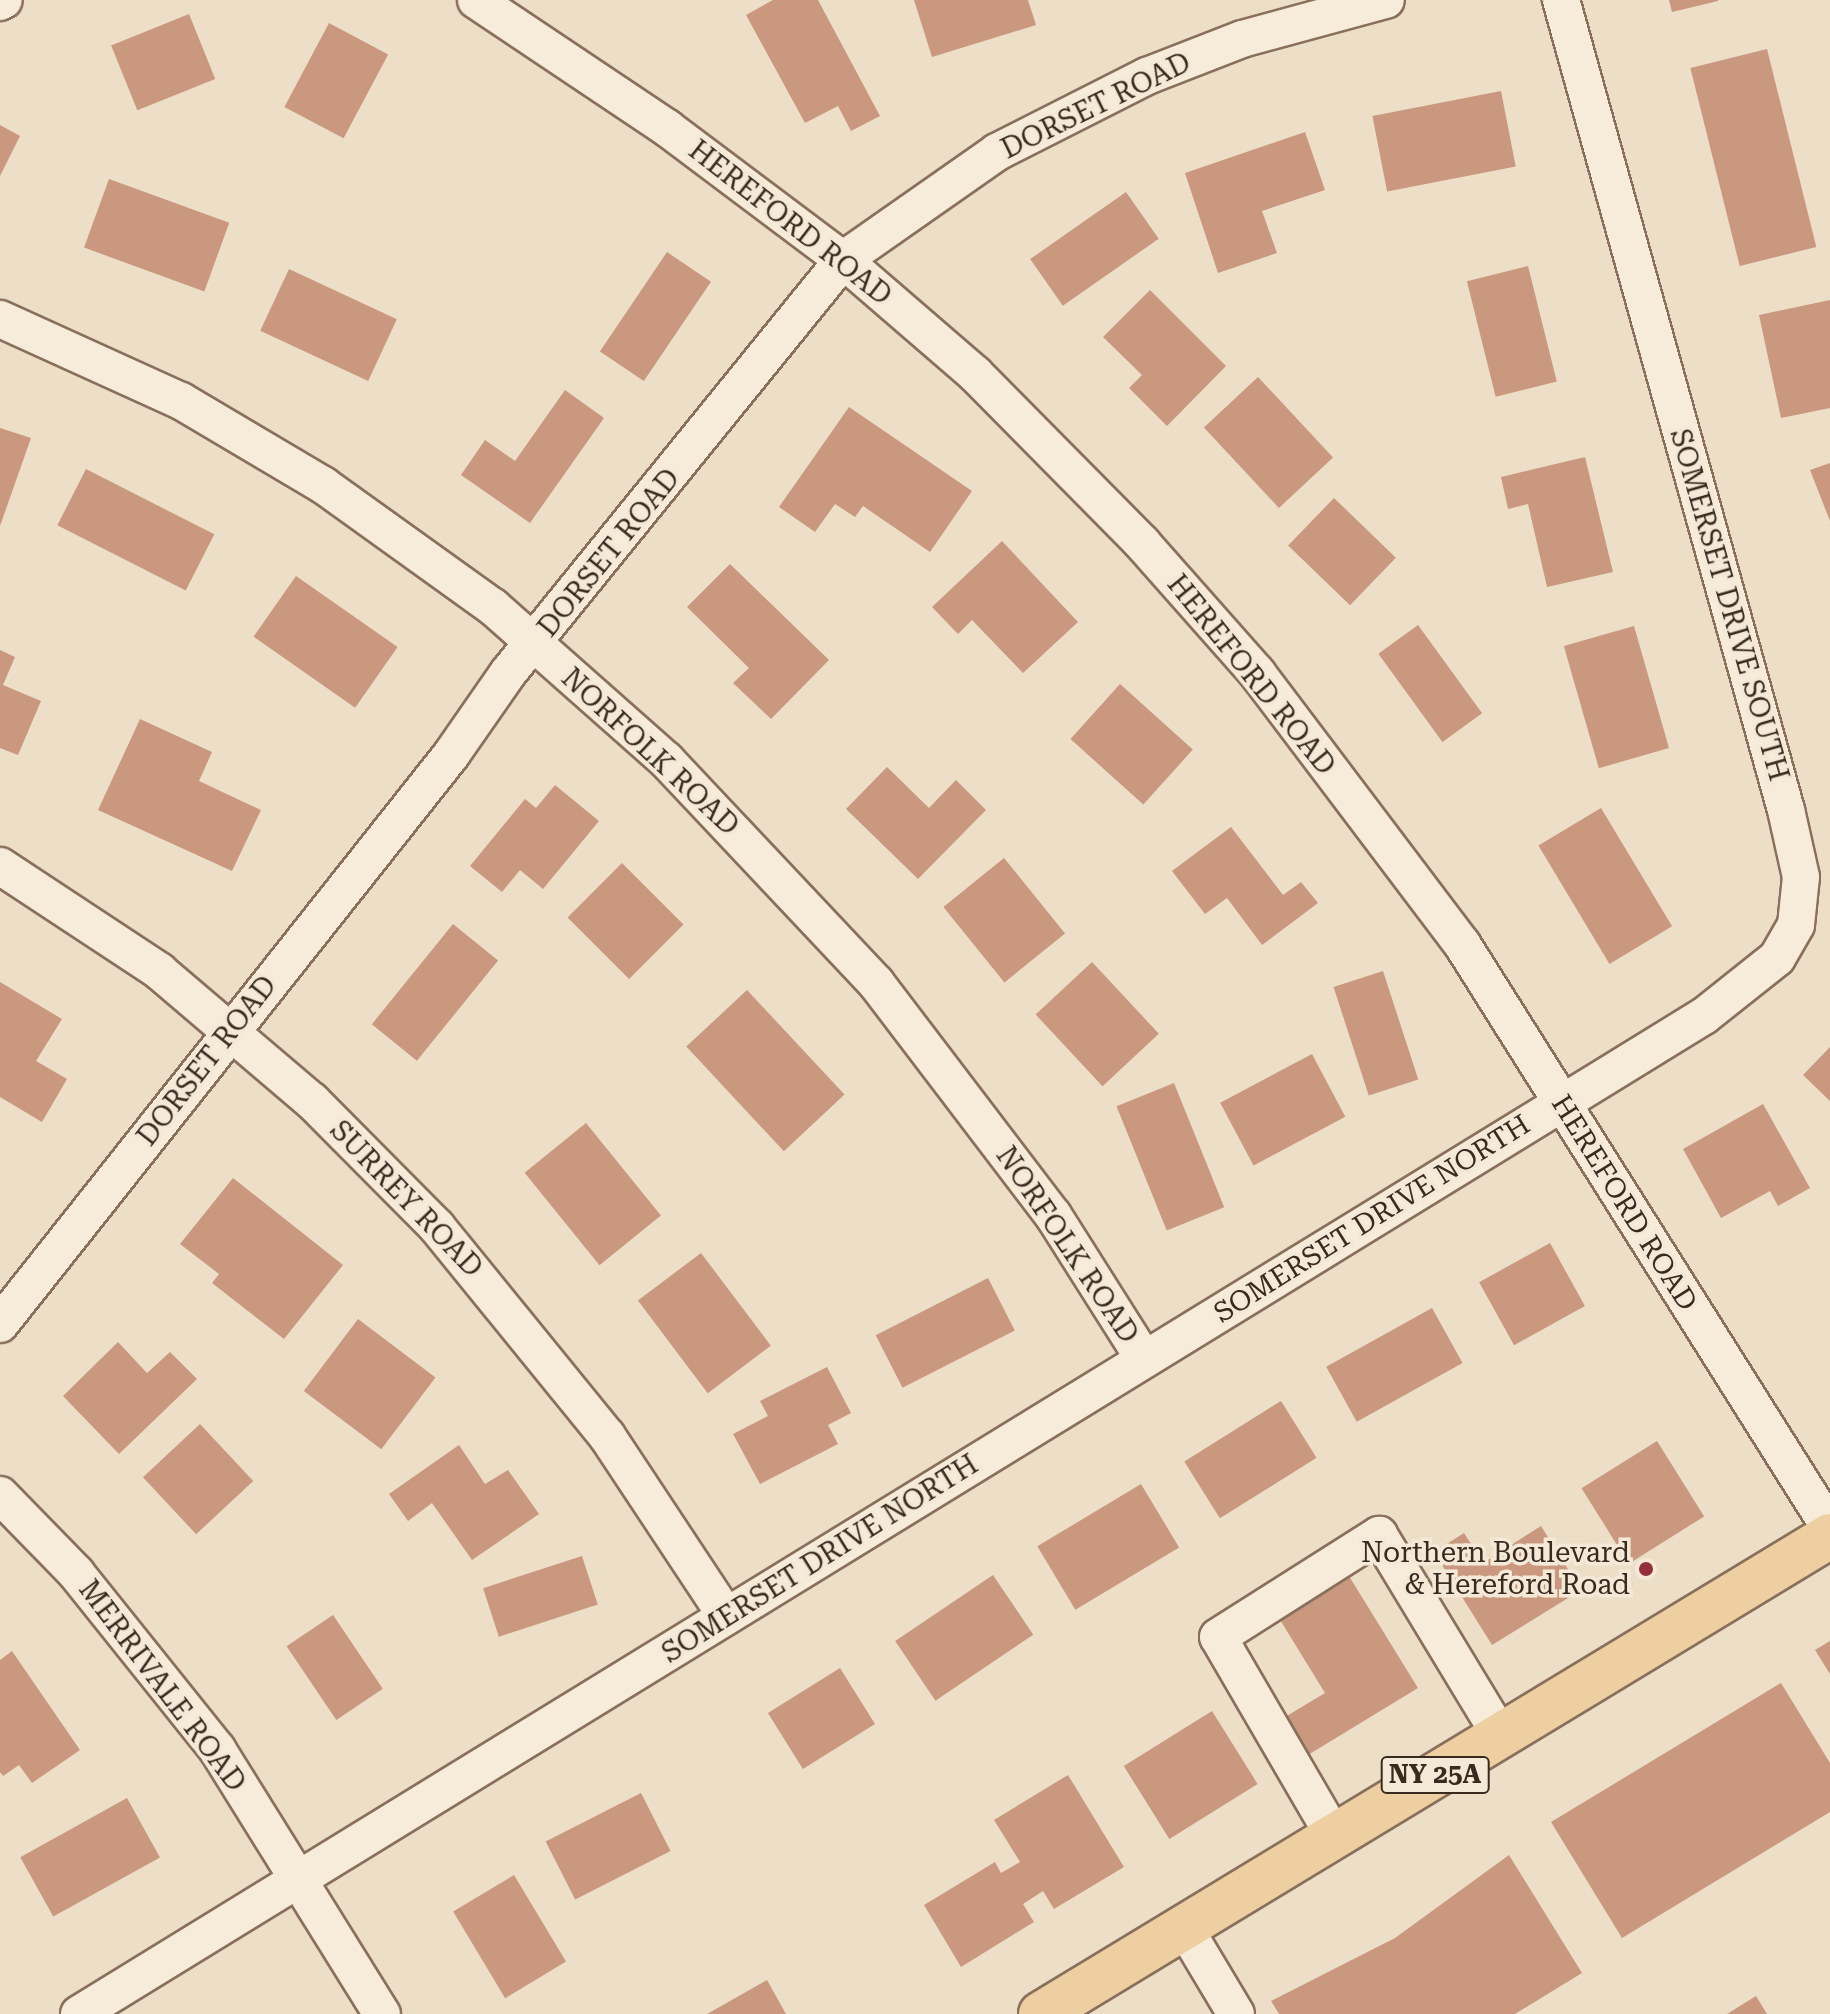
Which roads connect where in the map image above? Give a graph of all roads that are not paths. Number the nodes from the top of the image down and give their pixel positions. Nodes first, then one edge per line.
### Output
1 (476, 0) edge
2 (1386, 0) edge
3 (1561, 0) edge
4 (843, 260) junction
5 (0, 319) edge
6 (535, 646) junction
7 (0, 866) edge
8 (229, 1032) junction
9 (1561, 1103) junction
10 (0, 1324) edge
11 (1144, 1359) junction
12 (0, 1495) edge
13 (1830, 1528) edge
14 (1830, 1536) edge
15 (726, 1616) junction
16 (1500, 1735) junction
17 (1334, 1836) junction
18 (299, 1879) junction
19 (1184, 1927) junction
20 (79, 2014) edge
21 (382, 2014) edge
22 (1041, 2014) edge
23 (1236, 2014) edge

1 - 4 street, HEREFORD ROAD
2 - 4 street, DORSET ROAD
3 - 9 street, SOMERSET DRIVE SOUTH
4 - 6 street, DORSET ROAD
4 - 9 street, HEREFORD ROAD
5 - 6 street, NORFOLK ROAD
6 - 8 street, DORSET ROAD
6 - 11 street, NORFOLK ROAD
7 - 8 street, SURREY ROAD
8 - 10 street, DORSET ROAD
8 - 15 street, SURREY ROAD
9 - 11 street, SOMERSET DRIVE NORTH
9 - 13 street, HEREFORD ROAD
11 - 15 street, SOMERSET DRIVE NORTH
12 - 18 street, MERRIVALE ROAD
14 - 16 main road, NY 25A
15 - 18 street, SOMERSET DRIVE NORTH
16 - 17 main road, NY 25A
16 - 17 street
17 - 19 main road, NY 25A
18 - 20 street, SOMERSET DRIVE NORTH
18 - 21 street, MERRIVALE ROAD
19 - 22 main road, NY 25A
19 - 23 street

